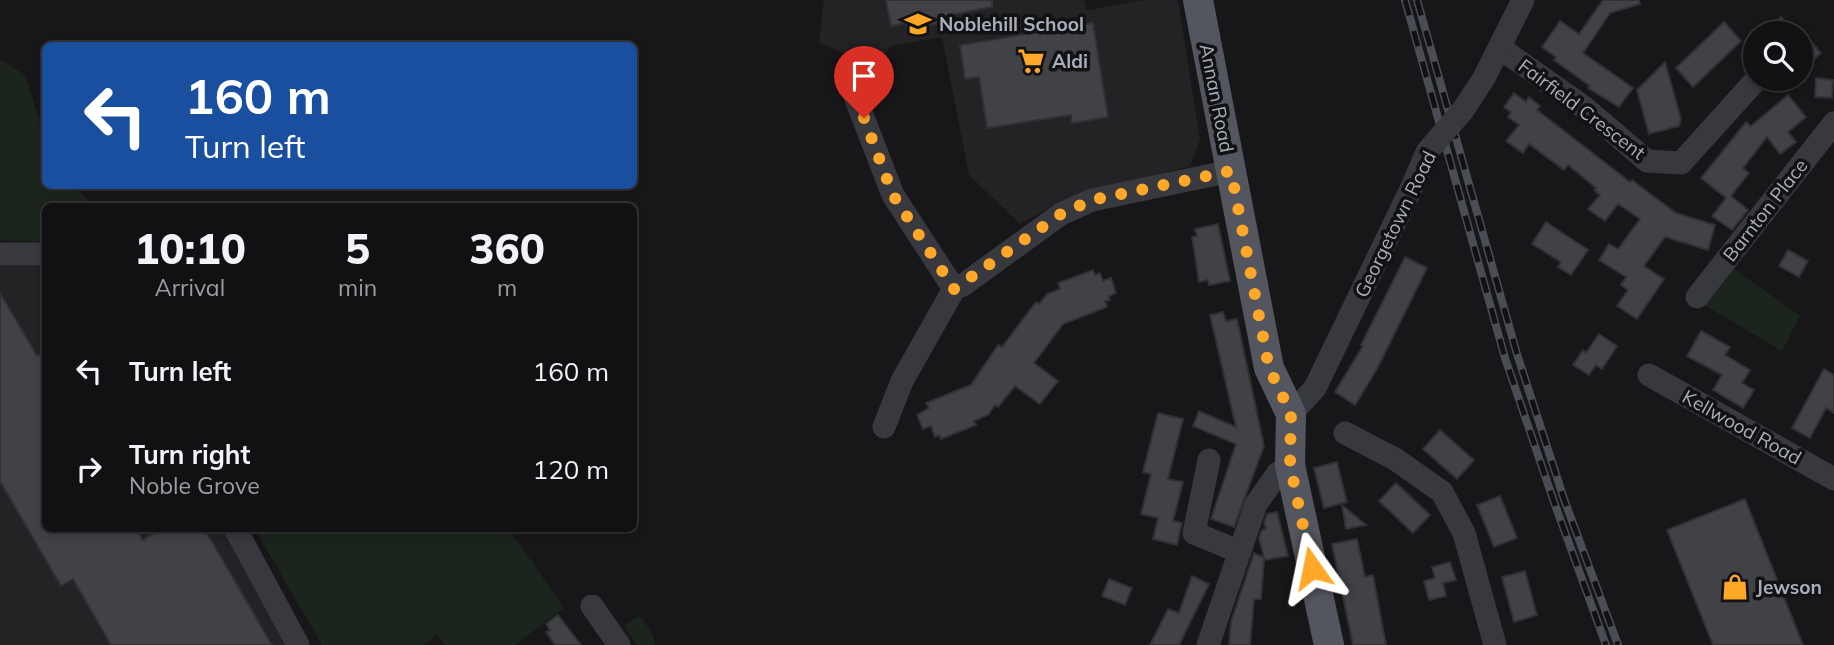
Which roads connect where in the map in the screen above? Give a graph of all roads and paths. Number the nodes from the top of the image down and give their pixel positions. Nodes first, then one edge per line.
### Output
1 (1198, 0) edge
2 (1523, 0) edge
3 (1500, 48) junction
4 (847, 76) dead end
5 (1746, 91) edge
6 (1834, 123) edge
7 (1231, 171) junction
8 (0, 254) edge
9 (41, 254) dead end
10 (954, 289) junction
11 (1697, 297) dead end
12 (1649, 375) dead end
13 (1291, 414) junction
14 (884, 428) dead end
15 (1345, 433) dead end
16 (1209, 460) dead end
17 (1290, 465) junction
18 (1830, 469) edge
19 (237, 532) edge
20 (1240, 552) junction
21 (592, 606) dead end
22 (298, 645) edge
23 (619, 645) edge
24 (1208, 645) edge
25 (1329, 645) edge
26 (1495, 645) edge

1 - 7 main road, Annan Road
2 - 3 street, Georgetown Road
3 - 5 street, Fairfield Crescent
3 - 13 street, Georgetown Road, bridge
4 - 10 street
6 - 11 street, Barnton Place
7 - 10 street
7 - 13 main road, Annan Road
8 - 9 street
10 - 14 street
12 - 18 street, Kellwood Road
13 - 17 main road, Annan Road
15 - 26 street
16 - 20 street
17 - 20 street
17 - 25 main road, Annan Road
19 - 22 street
20 - 24 street
21 - 23 street

